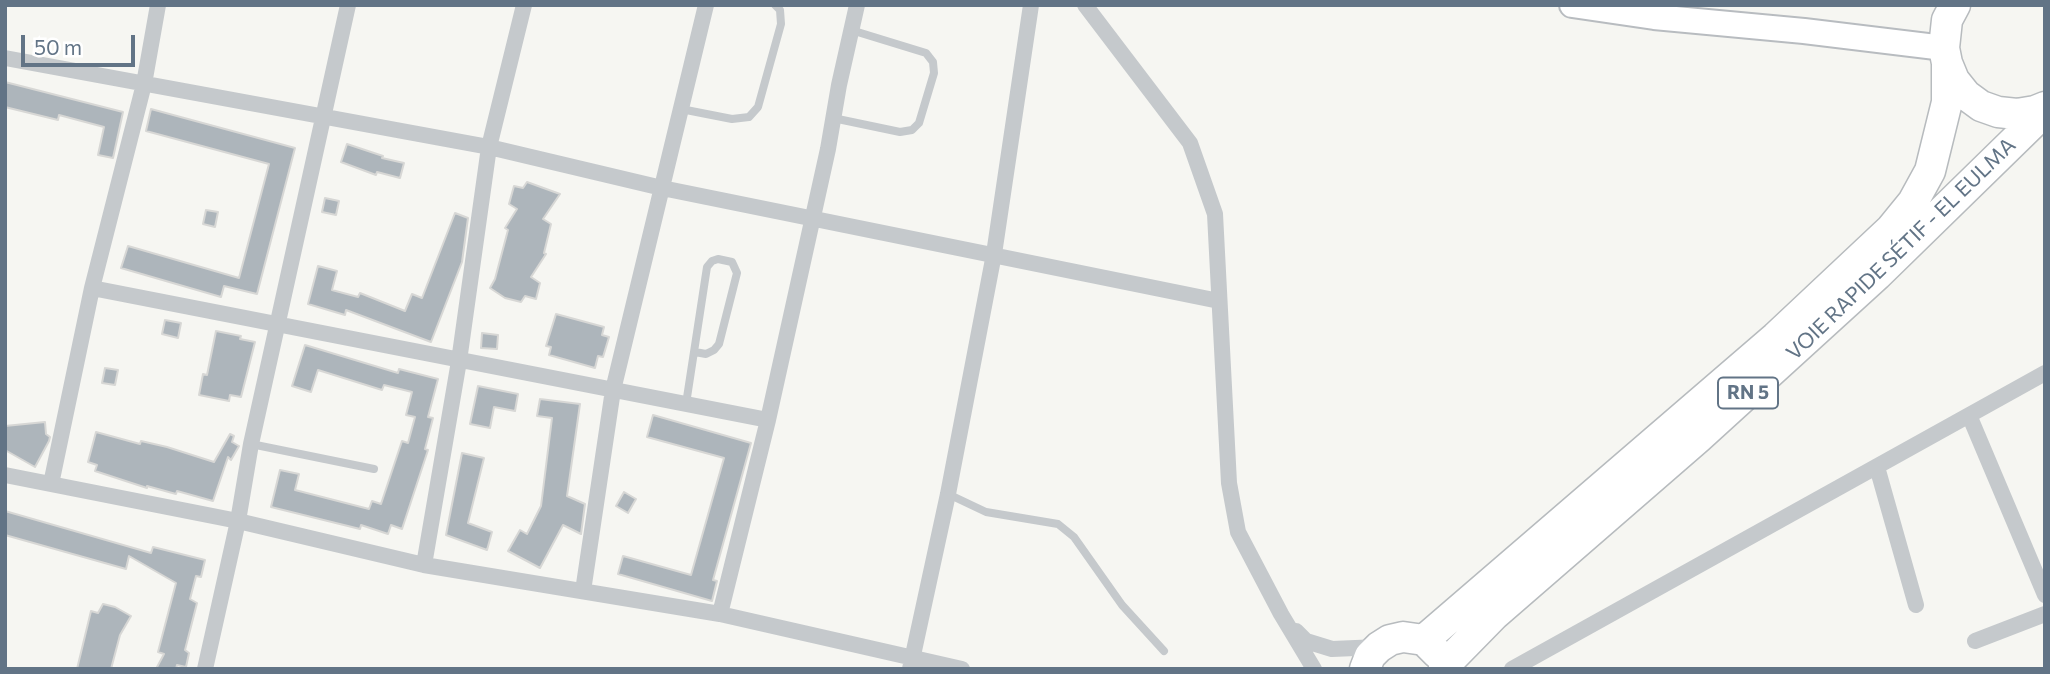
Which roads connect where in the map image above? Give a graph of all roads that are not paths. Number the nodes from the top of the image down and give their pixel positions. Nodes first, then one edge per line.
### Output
1 (158, 5) edge
2 (348, 5) edge
3 (524, 5) edge
4 (706, 5) edge
5 (775, 5) edge
6 (857, 5) edge
7 (1031, 5) edge
8 (1085, 5) edge
9 (1572, 5) edge
10 (1955, 5) edge
11 (851, 30) junction
12 (1945, 56) junction
13 (5, 58) edge
14 (144, 84) junction
15 (681, 109) junction
16 (2045, 109) edge
17 (323, 118) junction
18 (833, 118) junction
19 (489, 147) junction
20 (662, 187) junction
21 (812, 218) junction
22 (994, 254) junction
23 (92, 288) junction
24 (1219, 300) junction
25 (278, 324) junction
26 (695, 352) junction
27 (459, 361) junction
28 (2045, 373) edge
29 (613, 390) junction
30 (686, 404) junction
31 (1969, 415) junction
32 (768, 420) junction
33 (251, 444) junction
34 (1877, 467) junction
35 (374, 469) dead end
36 (5, 475) edge
37 (51, 484) junction
38 (948, 494) junction
39 (238, 521) junction
40 (424, 565) junction
41 (583, 591) junction
42 (2045, 595) edge
43 (1916, 605) dead end
44 (720, 614) junction
45 (1281, 614) junction
46 (2045, 614) edge
47 (1424, 640) junction
48 (1975, 641) dead end
49 (1164, 652) dead end
50 (1372, 658) edge
51 (911, 664) edge
52 (1444, 667) edge
53 (205, 669) edge
54 (962, 669) edge
55 (1314, 669) edge
56 (1512, 669) edge

1 - 14 street
2 - 17 street
3 - 19 street
4 - 15 street
5 - 15 lane
6 - 11 street
7 - 22 street
8 - 24 street
9 - 12 main road
10 - 12 highway, RN 5
11 - 18 street
11 - 18 lane
12 - 16 highway, RN 5
12 - 47 highway, VOIE RAPIDE SÉTIF - EL EULMA / RN 5
13 - 14 street
14 - 17 street
14 - 23 street
15 - 20 street
16 - 52 highway, VOIE RAPIDE SÉTIF - EL EULMA / RN 5
17 - 19 street
17 - 25 street
18 - 21 street
19 - 20 street
19 - 27 street
20 - 21 street
20 - 29 street
21 - 22 street
21 - 32 street
22 - 24 street
22 - 38 street
23 - 25 street
23 - 37 street
24 - 45 street
25 - 27 street
25 - 33 street
26 - 26 lane
26 - 30 lane
27 - 29 street
27 - 40 street
28 - 31 street
29 - 30 street
29 - 41 street
30 - 32 street
31 - 34 street
31 - 42 street
32 - 44 street
33 - 35 lane
33 - 39 street
34 - 43 street
34 - 56 street
36 - 37 street
37 - 39 street
38 - 49 lane
38 - 51 street
39 - 40 street
39 - 53 street
40 - 41 street
41 - 44 street
44 - 51 street
45 - 50 street
45 - 55 street
46 - 48 street
47 - 50 highway
47 - 52 highway, RN 5
51 - 54 street

